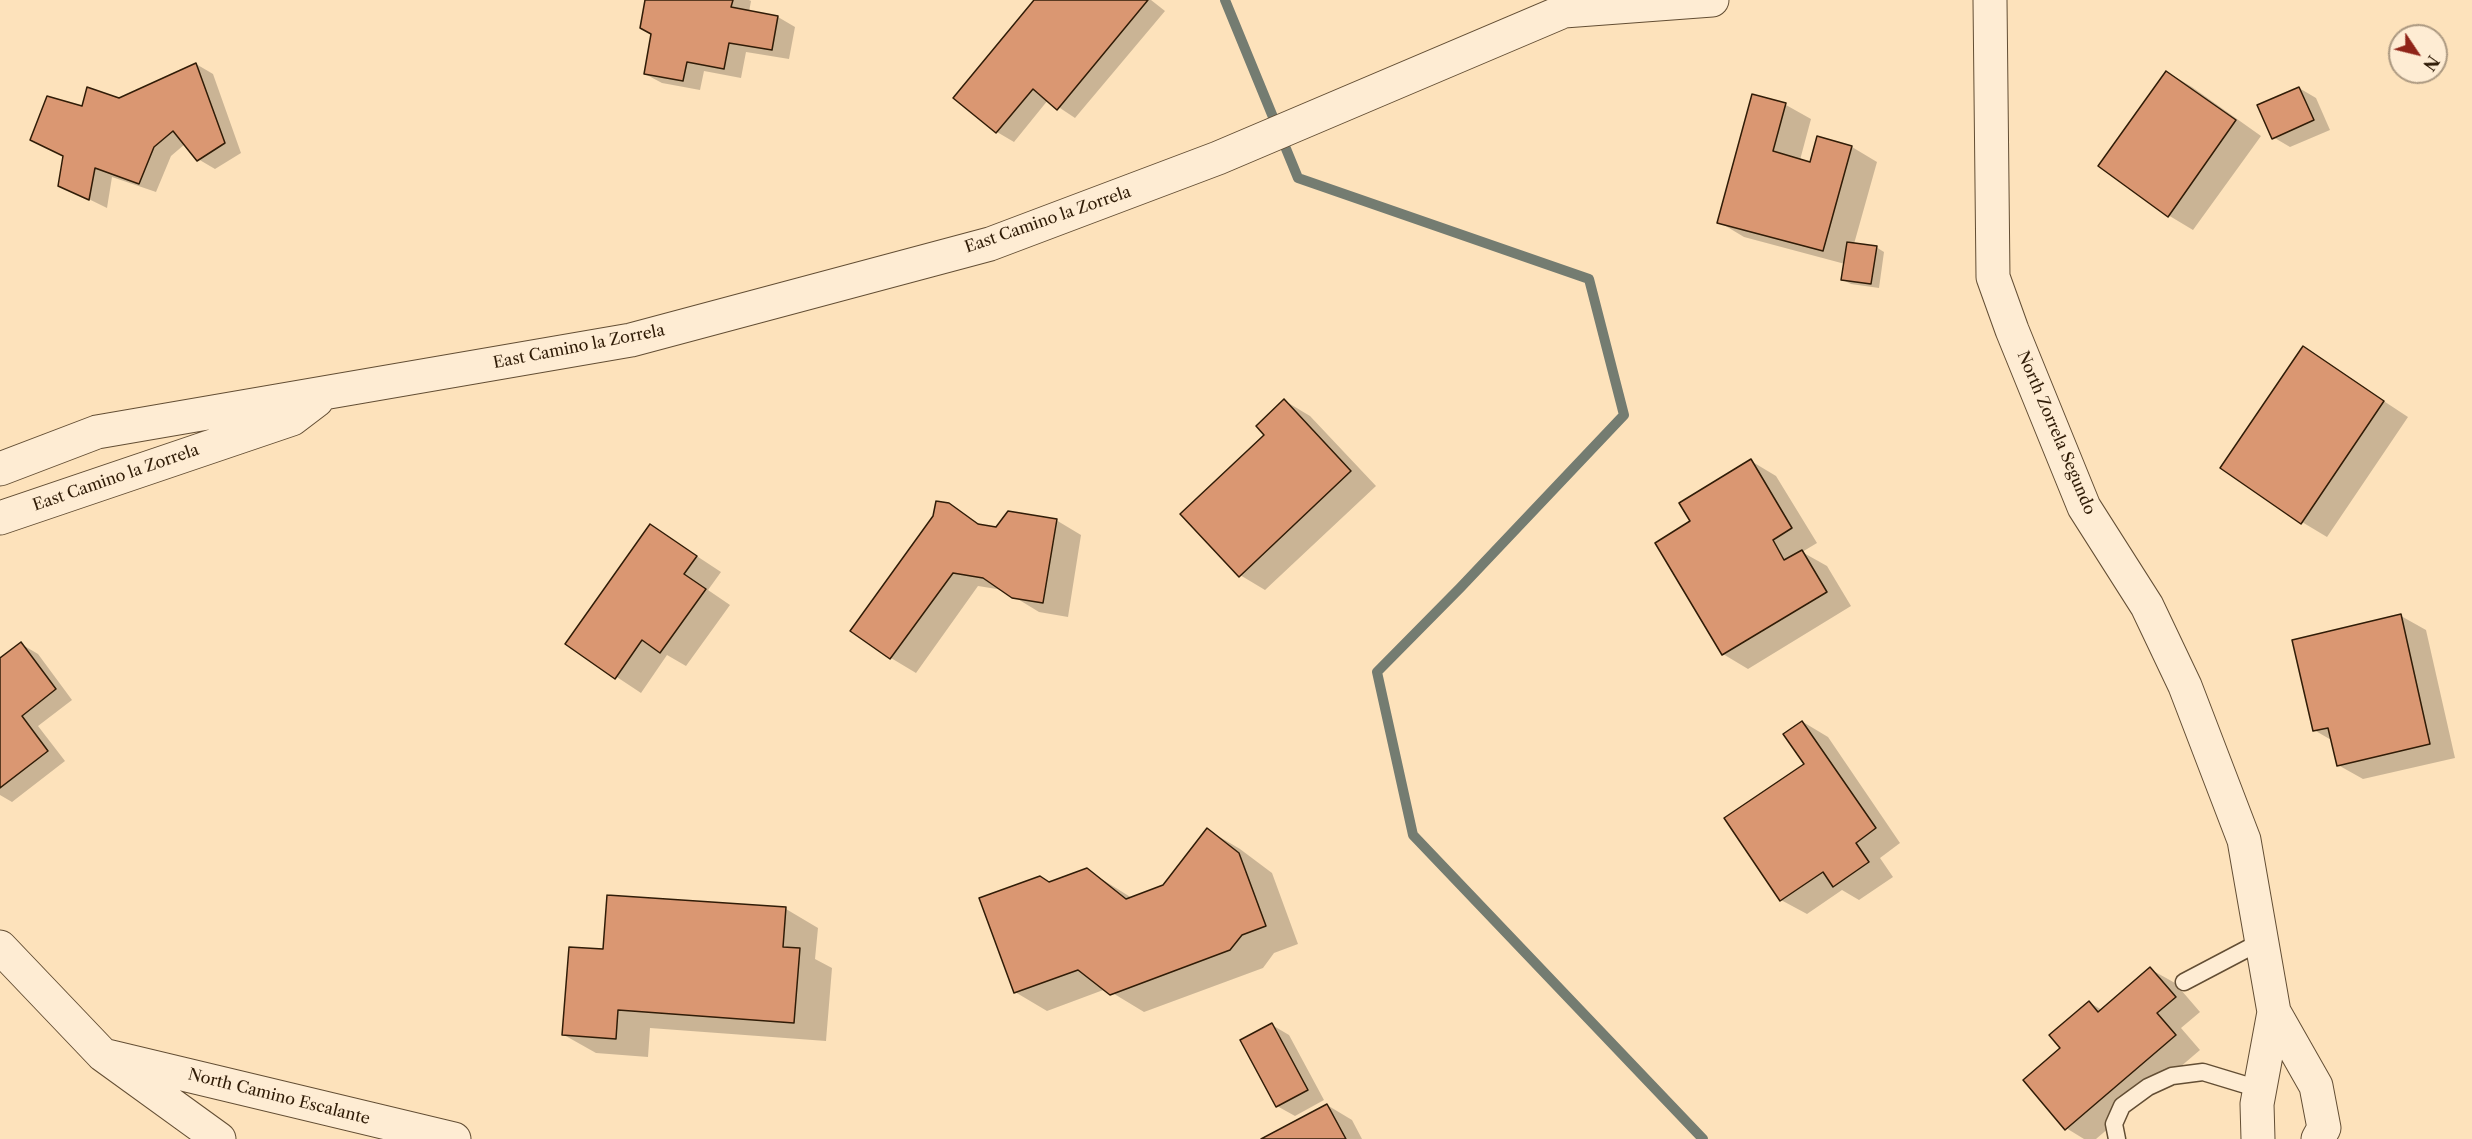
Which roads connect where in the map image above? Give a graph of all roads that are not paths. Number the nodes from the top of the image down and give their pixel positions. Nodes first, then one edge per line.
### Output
1 (1712, 0) edge
2 (1990, 0) edge
3 (328, 391) junction
4 (0, 469) edge
5 (0, 518) edge
6 (2262, 940) junction
7 (0, 947) edge
8 (2184, 981) dead end
9 (2274, 1012) junction
10 (104, 1055) junction
11 (2259, 1089) junction
12 (219, 1139) edge
13 (454, 1139) edge
14 (2117, 1139) edge
15 (2258, 1139) edge
16 (2318, 1139) edge

1 - 3 street, East Camino la Zorrela
2 - 6 street, North Zorrela Segundo
3 - 4 street, East Camino la Zorrela
3 - 5 street, East Camino la Zorrela
6 - 8 lane
6 - 9 street, North Zorrela Segundo
7 - 10 street
9 - 11 street, North Zorrela Segundo
9 - 16 street, North Zorrela Segundo
10 - 12 street
10 - 13 street, North Camino Escalante
11 - 14 lane
11 - 15 street, North Zorrela Segundo

